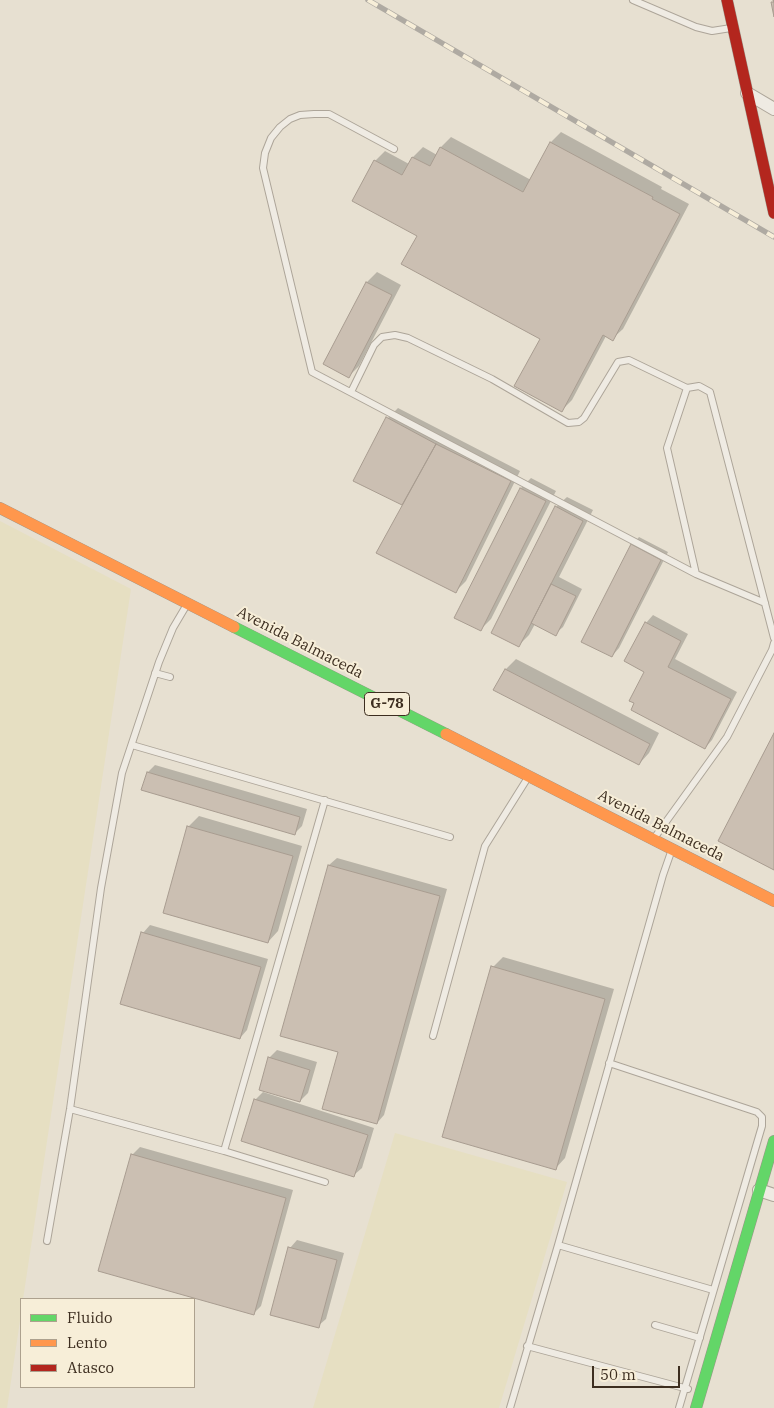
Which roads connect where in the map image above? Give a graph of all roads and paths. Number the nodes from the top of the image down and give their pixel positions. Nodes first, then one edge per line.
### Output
1 (633, 0) edge
2 (727, 0) edge
3 (733, 27) junction
4 (748, 93) junction
5 (774, 109) edge
6 (394, 149) dead end
7 (774, 213) edge
8 (687, 388) junction
9 (351, 392) junction
10 (0, 508) edge
11 (696, 574) junction
12 (188, 603) junction
13 (765, 604) junction
14 (774, 638) edge
15 (774, 643) edge
16 (155, 673) junction
17 (170, 677) dead end
18 (132, 745) junction
19 (529, 776) junction
20 (325, 800) junction
21 (450, 837) dead end
22 (654, 839) junction
23 (673, 849) junction
24 (774, 901) edge
25 (433, 1036) dead end
26 (609, 1063) junction
27 (70, 1109) junction
28 (774, 1141) edge
29 (224, 1151) junction
30 (325, 1182) dead end
31 (759, 1190) junction
32 (774, 1195) edge
33 (47, 1241) dead end
34 (558, 1246) junction
35 (713, 1290) junction
36 (655, 1324) dead end
37 (700, 1338) junction
38 (527, 1346) junction
39 (685, 1388) junction
40 (700, 1393) junction
41 (510, 1408) edge
42 (679, 1408) edge
43 (696, 1408) edge

1 - 3 lane
2 - 3 main road
3 - 4 main road
4 - 5 street
4 - 7 main road
6 - 9 lane
8 - 9 lane
8 - 11 lane
8 - 13 lane
9 - 11 lane
10 - 12 main road, Avenida Balmaceda / G-78
11 - 13 lane
12 - 16 lane
12 - 19 main road, Avenida Balmaceda / G-78
13 - 14 lane
15 - 22 lane
16 - 17 lane
16 - 18 lane
18 - 20 lane
18 - 27 lane
19 - 22 main road, Avenida Balmaceda / G-78
19 - 25 lane
20 - 21 lane
20 - 29 lane
22 - 23 main road, Avenida Balmaceda / G-78
23 - 24 main road, Avenida Balmaceda / G-78
23 - 26 lane
26 - 34 lane
26 - 35 lane
27 - 29 lane
27 - 33 lane
28 - 31 main road
29 - 30 lane
31 - 32 street
31 - 40 main road
34 - 35 lane
34 - 38 lane
35 - 37 lane
36 - 37 lane
37 - 39 lane
38 - 39 lane
38 - 41 lane
39 - 40 lane
39 - 42 lane
40 - 43 main road

